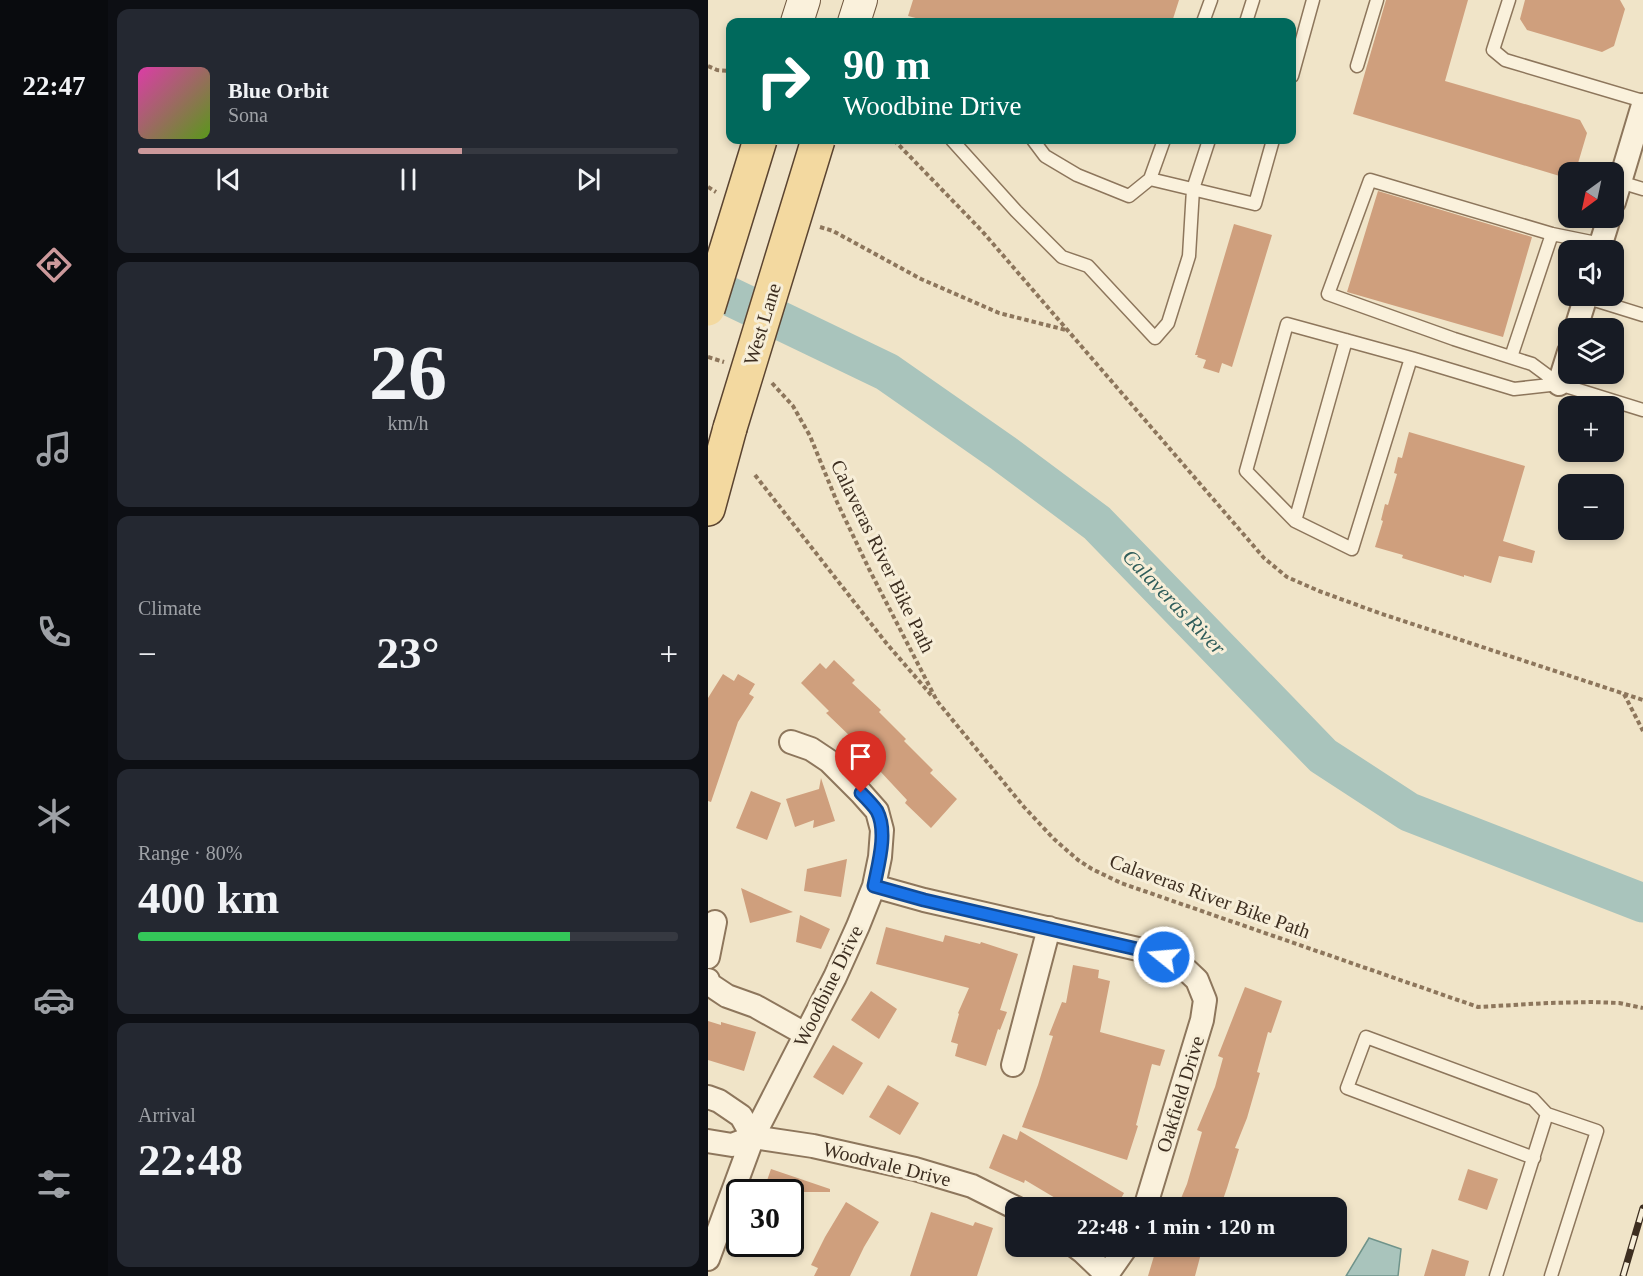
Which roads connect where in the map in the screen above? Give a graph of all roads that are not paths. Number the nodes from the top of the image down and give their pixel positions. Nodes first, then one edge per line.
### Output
1 (804, 0) edge
2 (861, 0) edge
3 (1211, 0) edge
4 (1252, 0) edge
5 (1313, 0) edge
6 (1377, 0) edge
7 (1509, 0) edge
8 (798, 18) edge
9 (855, 18) edge
10 (1204, 18) edge
11 (1246, 18) edge
12 (1296, 62) edge
13 (1357, 66) dead end
14 (1643, 103) edge
15 (759, 144) edge
16 (817, 144) edge
17 (956, 144) edge
18 (1036, 144) edge
19 (1163, 144) edge
20 (1208, 144) edge
21 (1272, 144) edge
22 (1624, 168) edge
23 (1150, 179) junction
24 (1193, 189) junction
25 (1643, 189) edge
26 (1624, 191) edge
27 (1552, 234) junction
28 (1574, 240) edge
29 (1616, 306) edge
30 (708, 309) edge
31 (1643, 315) edge
32 (1346, 340) junction
33 (1511, 357) junction
34 (1411, 358) junction
35 (1558, 383) edge
36 (1559, 384) joint
37 (1643, 410) edge
38 (708, 509) edge
39 (1295, 521) junction
40 (791, 742) dead end
41 (874, 886) junction
42 (715, 922) dead end
43 (1049, 928) junction
44 (708, 957) edge
45 (708, 980) edge
46 (805, 1034) junction
47 (1013, 1065) dead end
48 (708, 1098) edge
49 (1547, 1114) junction
50 (753, 1137) junction
51 (708, 1140) edge
52 (1533, 1158) junction
53 (1148, 1197) edge
54 (1005, 1202) edge
55 (1088, 1257) edge
56 (1120, 1257) edge
57 (708, 1259) edge
58 (1107, 1276) edge
59 (1496, 1276) edge
60 (1551, 1276) edge

1 - 8 main road
2 - 9 main road
3 - 10 lane
4 - 11 lane
5 - 12 lane
6 - 13 lane
7 - 14 lane
14 - 22 street
15 - 30 main road, bridge
16 - 38 main road, West Lane, bridge
17 - 24 lane
18 - 23 lane
19 - 23 lane
20 - 24 lane
21 - 24 lane
23 - 24 lane
25 - 26 lane
27 - 28 lane
27 - 33 lane
27 - 33 lane
29 - 31 lane
32 - 34 lane
32 - 39 lane
32 - 39 lane
33 - 35 lane
34 - 36 lane
34 - 39 lane
36 - 37 lane
40 - 41 street, Woodbine Drive
41 - 43 street
41 - 46 street, Woodbine Drive
42 - 44 street
43 - 47 street
43 - 53 street, Oakfield Drive
45 - 46 street
46 - 50 street, Woodbine Drive
48 - 50 street
49 - 52 lane
49 - 52 lane
49 - 60 lane
50 - 51 street, Woodvale Drive
50 - 54 street, Woodvale Drive
50 - 57 street, Woodbine Drive
52 - 59 lane
55 - 58 street
56 - 58 street

